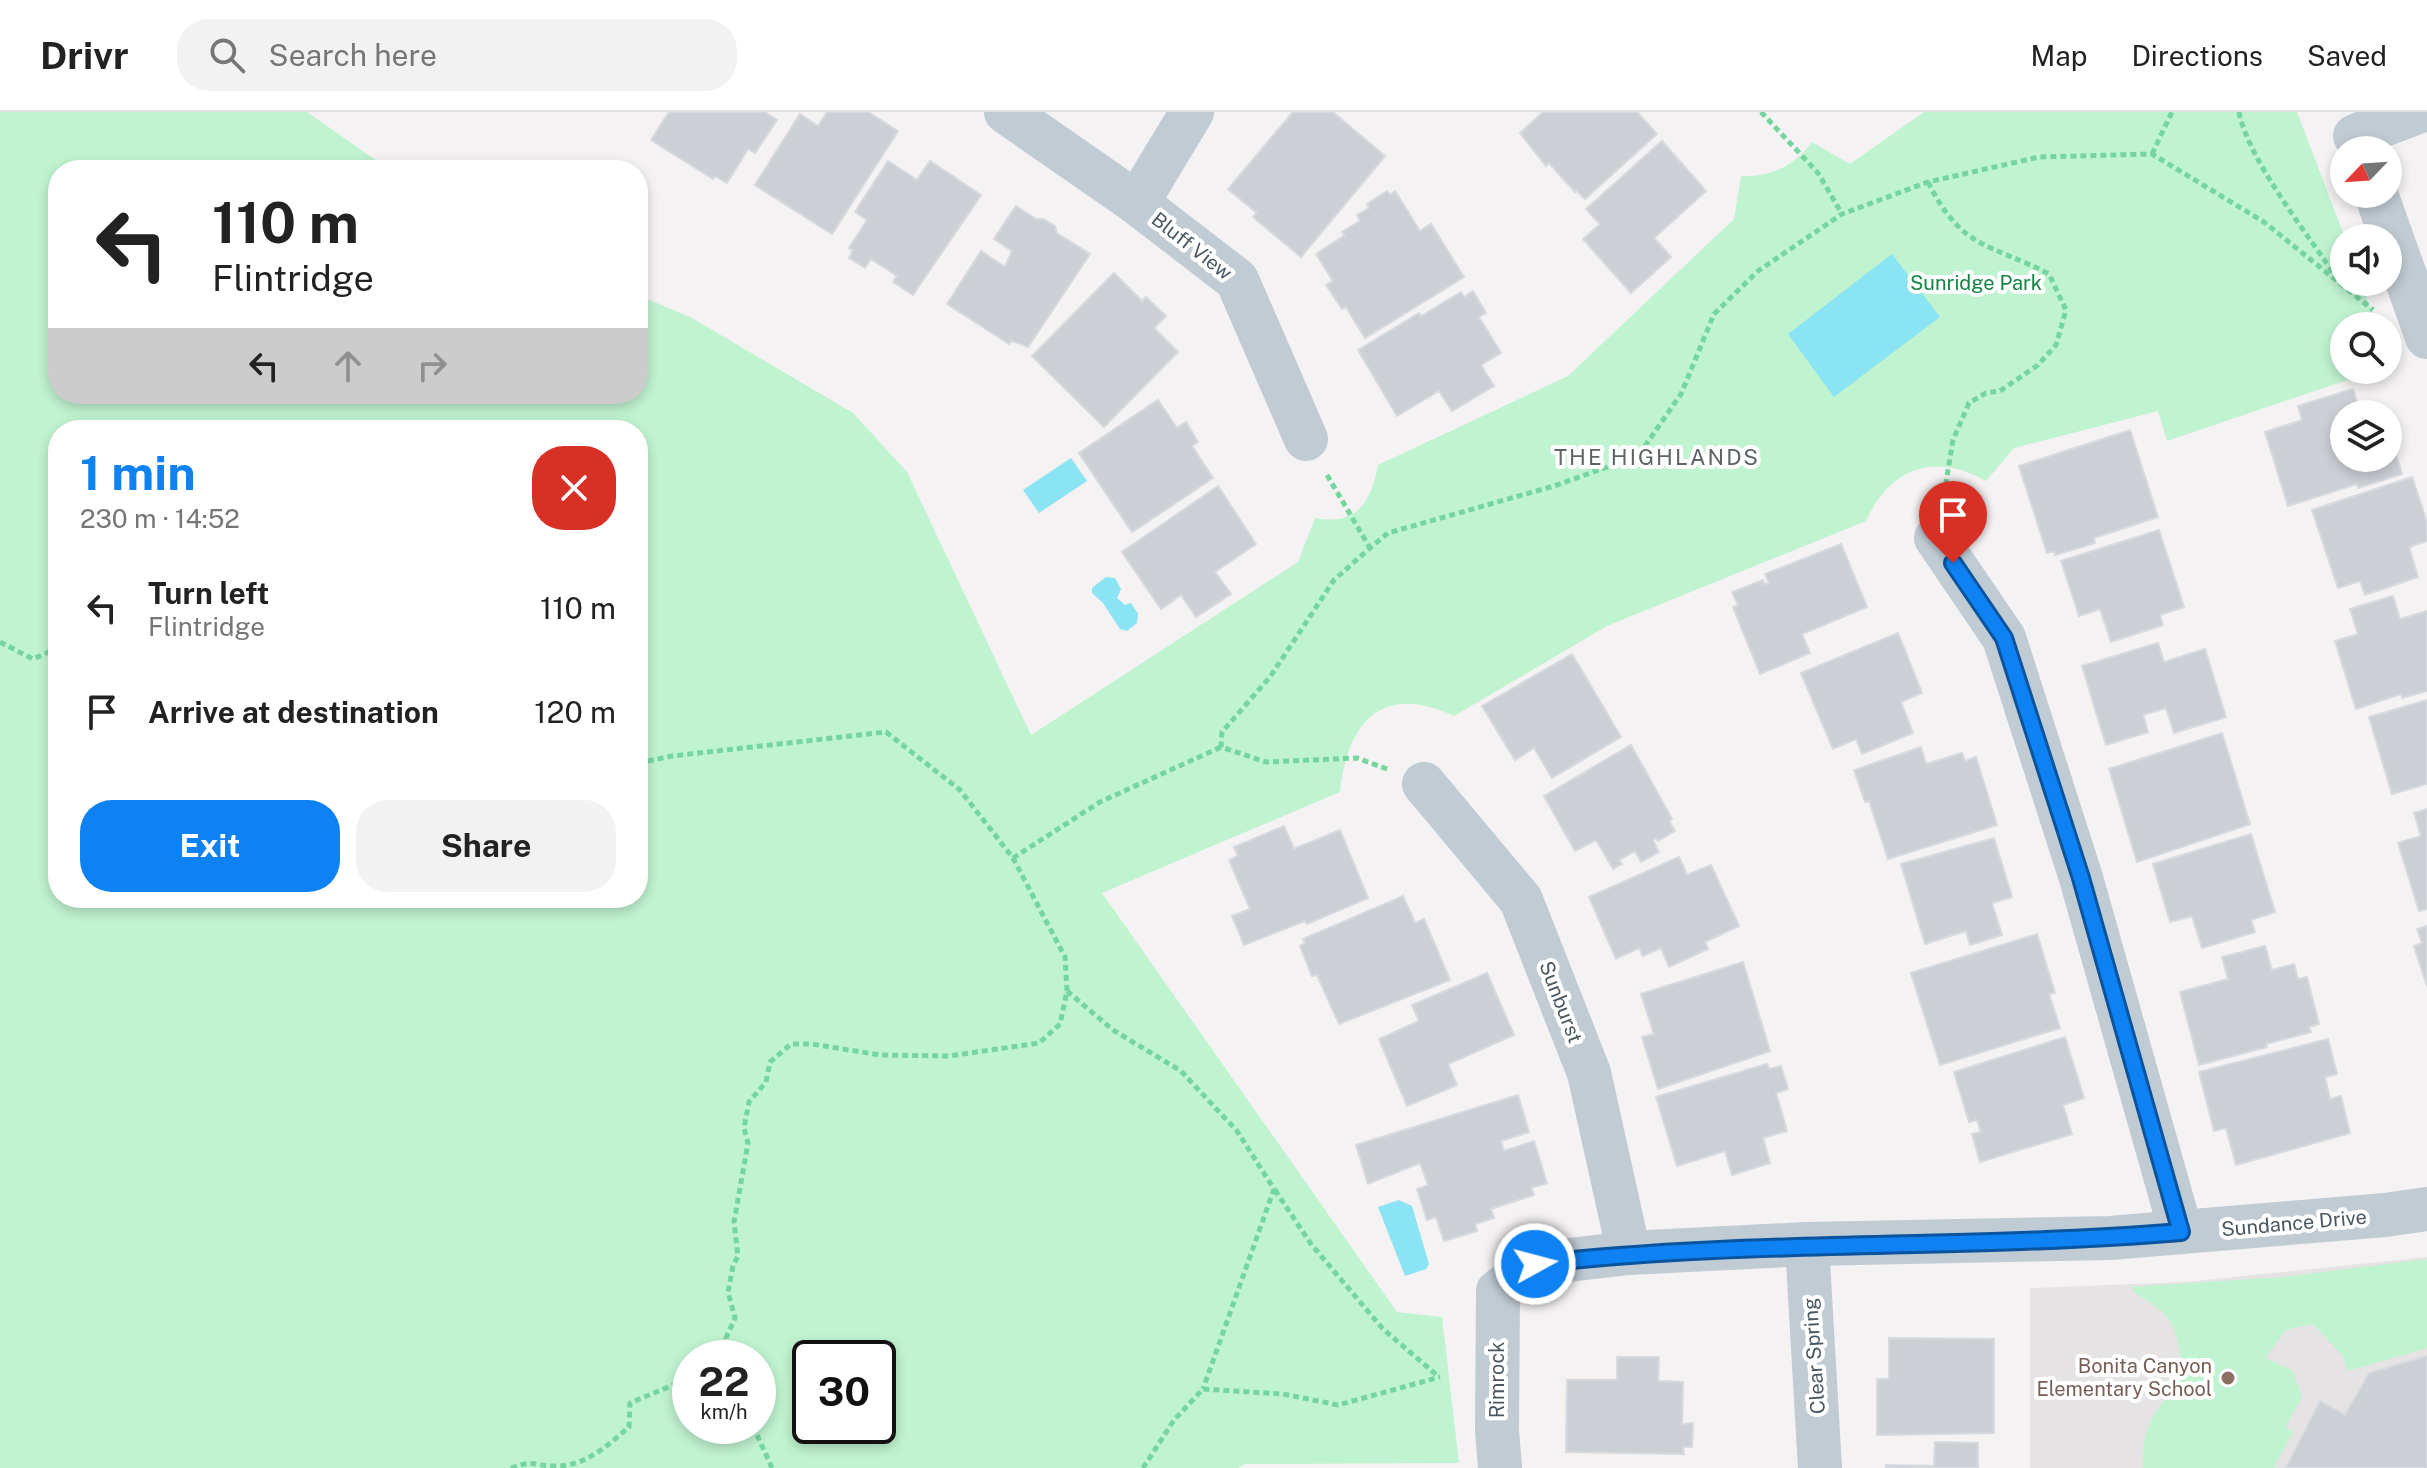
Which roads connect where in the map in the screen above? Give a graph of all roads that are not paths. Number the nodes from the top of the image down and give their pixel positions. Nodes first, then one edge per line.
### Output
1 (1006, 112) edge
2 (1192, 112) edge
3 (2418, 112) edge
4 (2353, 133) edge
5 (1137, 203) junction
6 (2381, 208) edge
7 (2427, 337) edge
8 (1306, 439) road end
9 (1936, 538) road end
10 (1424, 784) road end
11 (2427, 1209) edge
12 (2181, 1232) junction
13 (1807, 1244) junction
14 (1629, 1253) junction
15 (1498, 1291) joint
16 (1500, 1468) edge
17 (1820, 1468) edge

1 - 5 street, Bluff View
2 - 5 street
3 - 4 street
5 - 8 street, Bluff View
6 - 7 street
9 - 12 street
10 - 14 street, Sunburst
11 - 12 street, Sundance Drive
12 - 13 street, Sundance Drive
13 - 14 street, Sundance Drive
13 - 17 street, Clear Spring
14 - 15 street, Sundance Drive
15 - 16 street, Rimrock

